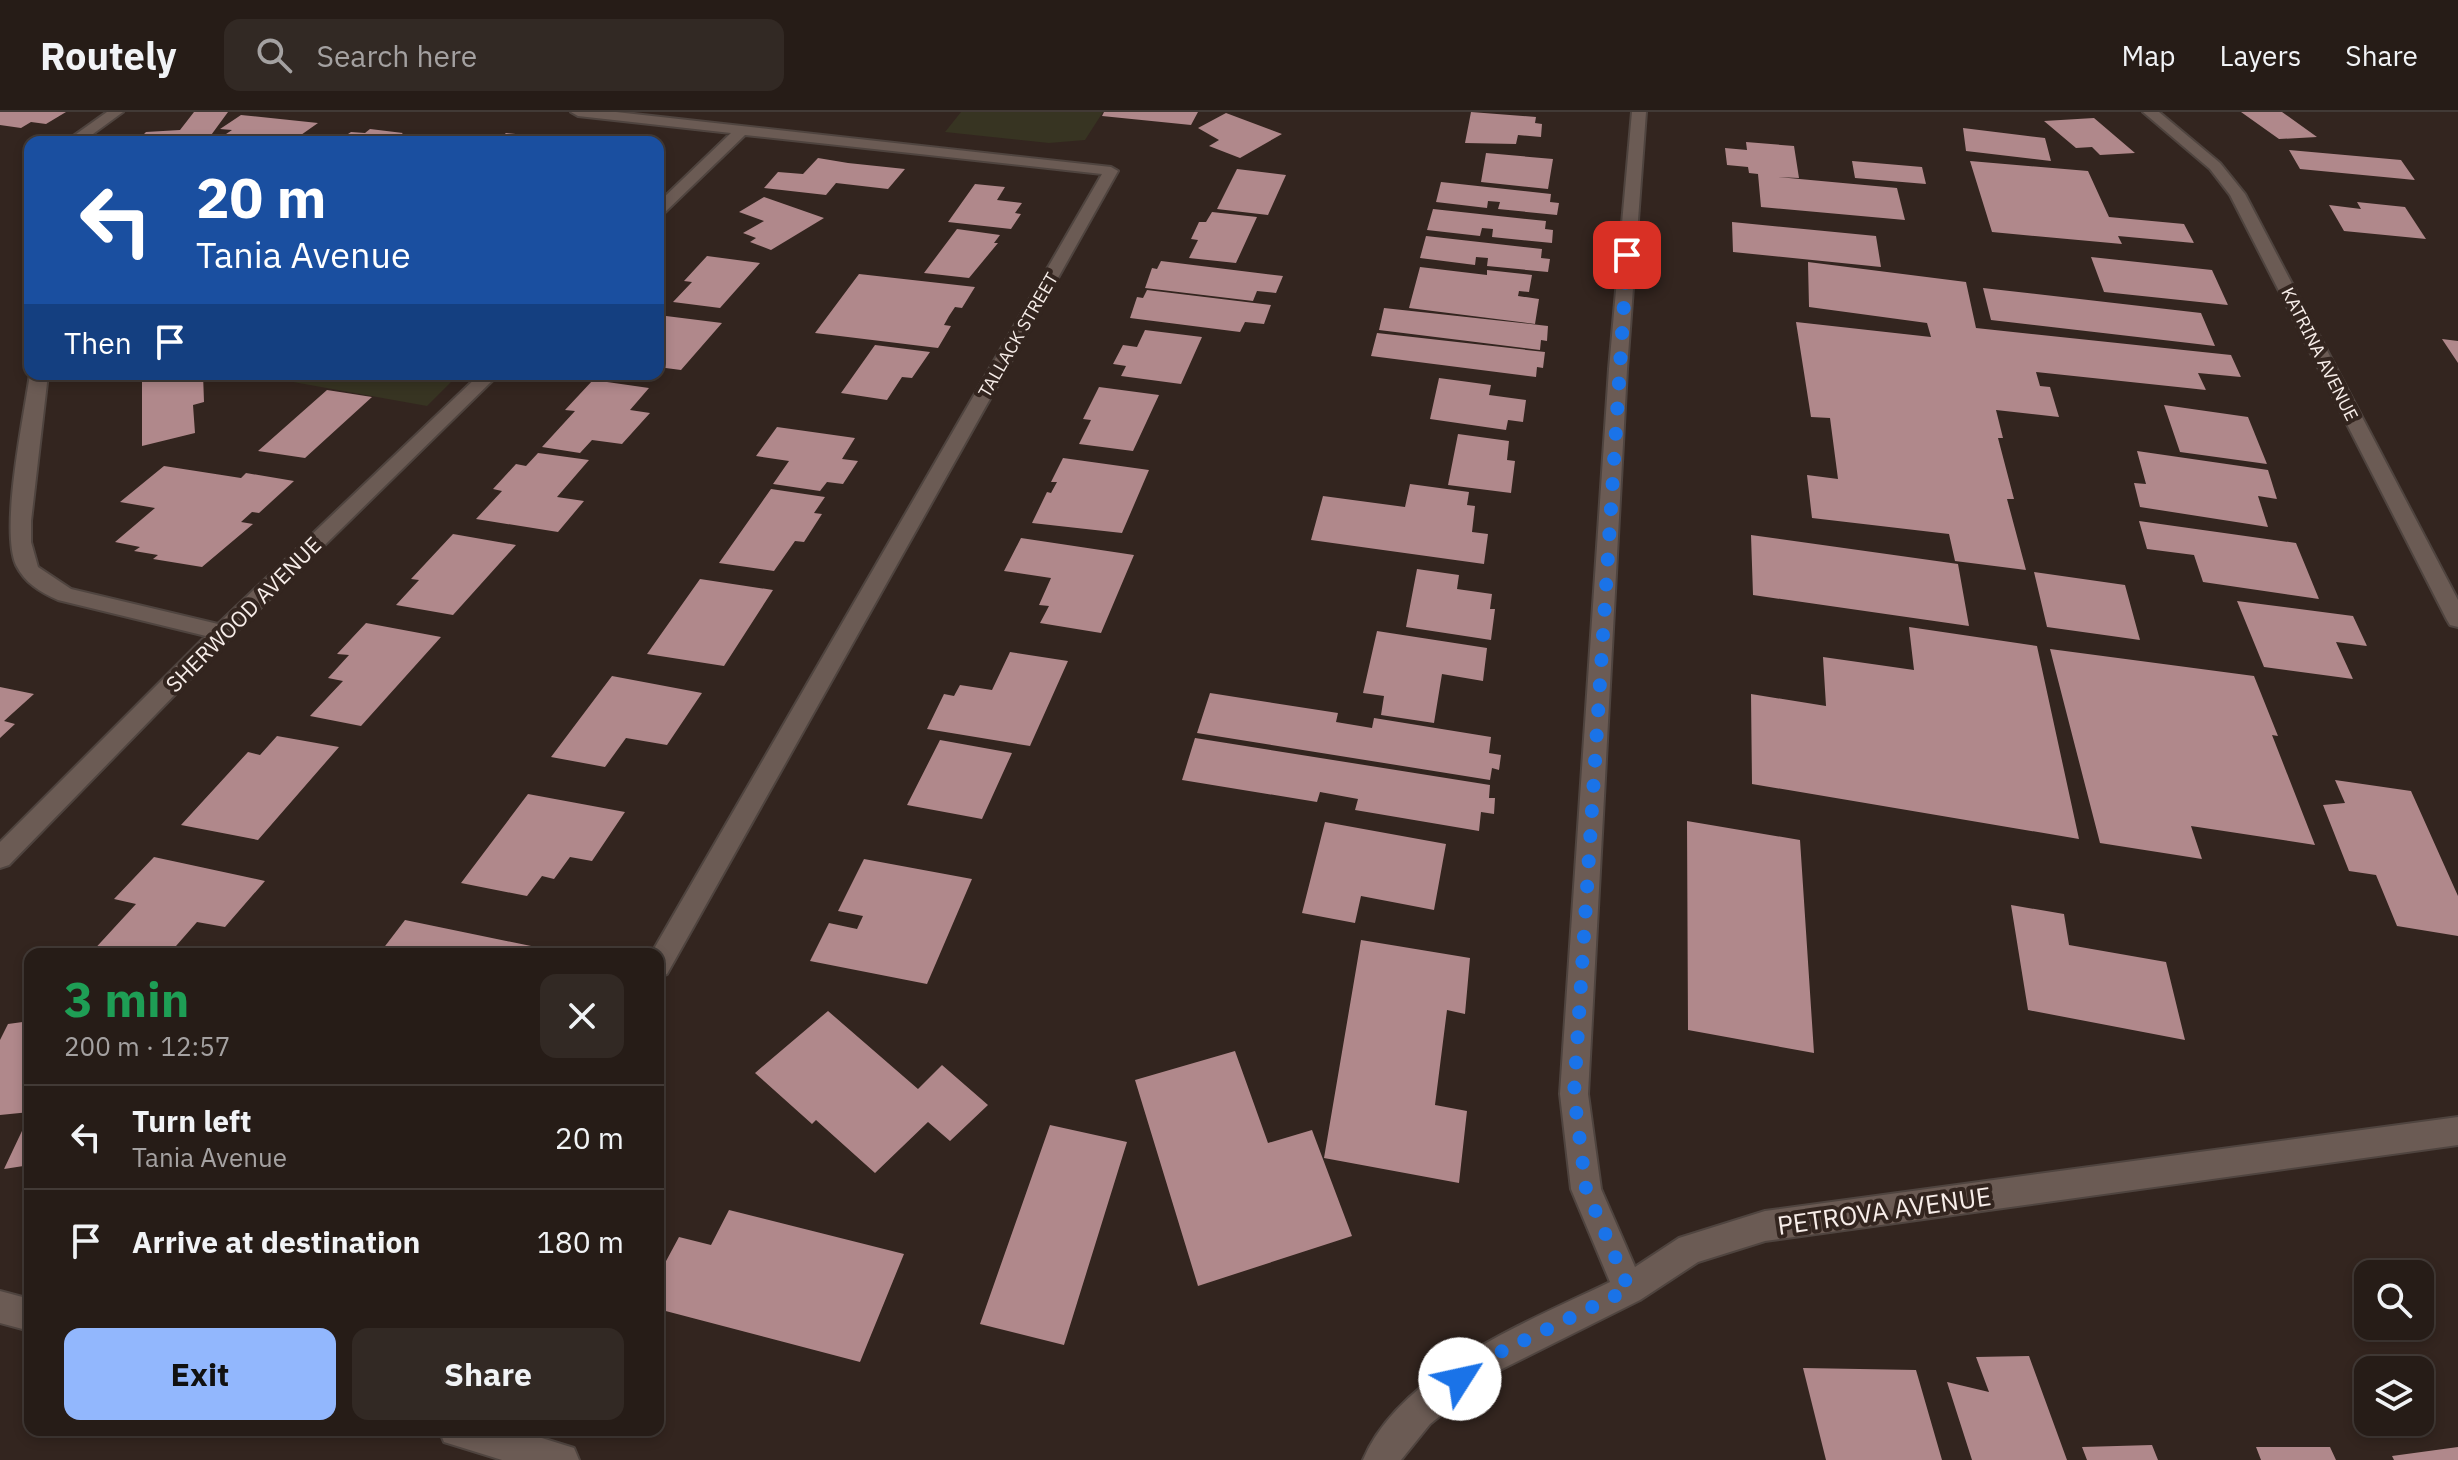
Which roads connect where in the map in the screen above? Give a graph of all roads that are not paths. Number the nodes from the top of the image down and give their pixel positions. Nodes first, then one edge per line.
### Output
1 (116, 112) edge
2 (578, 112) edge
3 (1639, 112) edge
4 (2150, 112) edge
5 (741, 131) junction
6 (81, 136) edge
7 (664, 205) edge
8 (38, 380) edge
9 (484, 380) edge
10 (2458, 620) edge
11 (222, 633) junction
12 (0, 858) edge
13 (664, 955) edge
14 (2458, 1131) edge
15 (1629, 1289) junction
16 (0, 1307) edge
17 (24, 1313) edge
18 (477, 1436) edge
19 (562, 1460) edge
20 (1380, 1460) edge

1 - 6 street
2 - 5 street, TALLACK STREET
3 - 15 street
4 - 10 street, KATRINA AVENUE
5 - 7 street
5 - 13 street, TALLACK STREET
8 - 11 street
9 - 11 street, SHERWOOD AVENUE
11 - 12 street, SHERWOOD AVENUE
14 - 15 street, PETROVA AVENUE
15 - 20 street, PETROVA AVENUE
16 - 17 street
18 - 19 street

